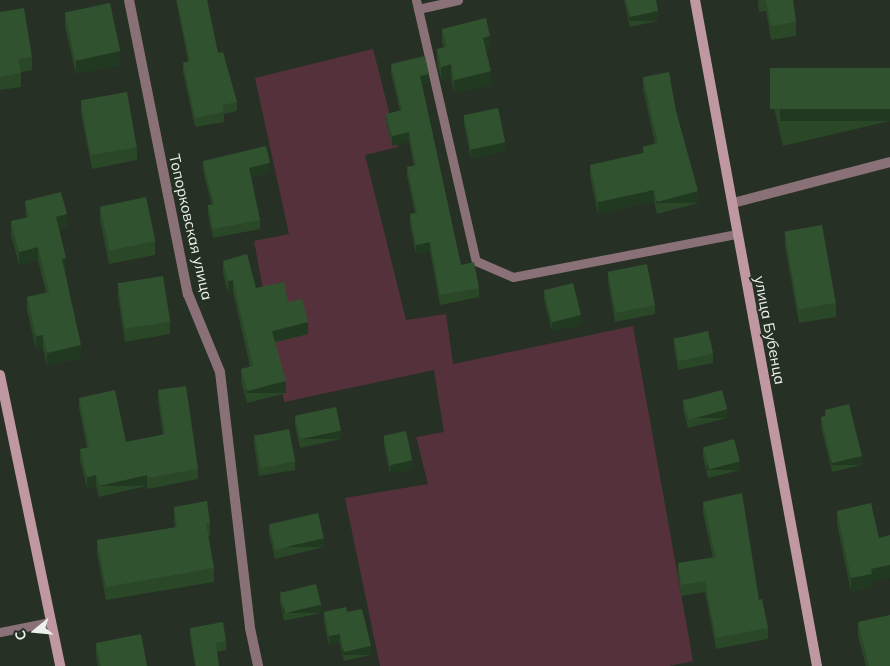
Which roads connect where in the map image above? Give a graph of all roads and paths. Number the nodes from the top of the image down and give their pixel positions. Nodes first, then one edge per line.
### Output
1 (128, 0) edge
2 (458, 0) edge
3 (695, 0) edge
4 (417, 5) edge
5 (890, 162) edge
6 (733, 203) junction
7 (737, 234) junction
8 (0, 375) edge
9 (50, 622) junction
10 (0, 632) edge
11 (60, 666) edge
12 (258, 666) edge
13 (817, 666) edge

1 - 12 street, Топорковская улица
2 - 4 lane
3 - 6 street, улица Бубенца
4 - 7 lane
5 - 6 street
6 - 7 street, улица Бубенца
7 - 13 street, улица Бубенца
8 - 9 street
9 - 10 lane
9 - 11 street

